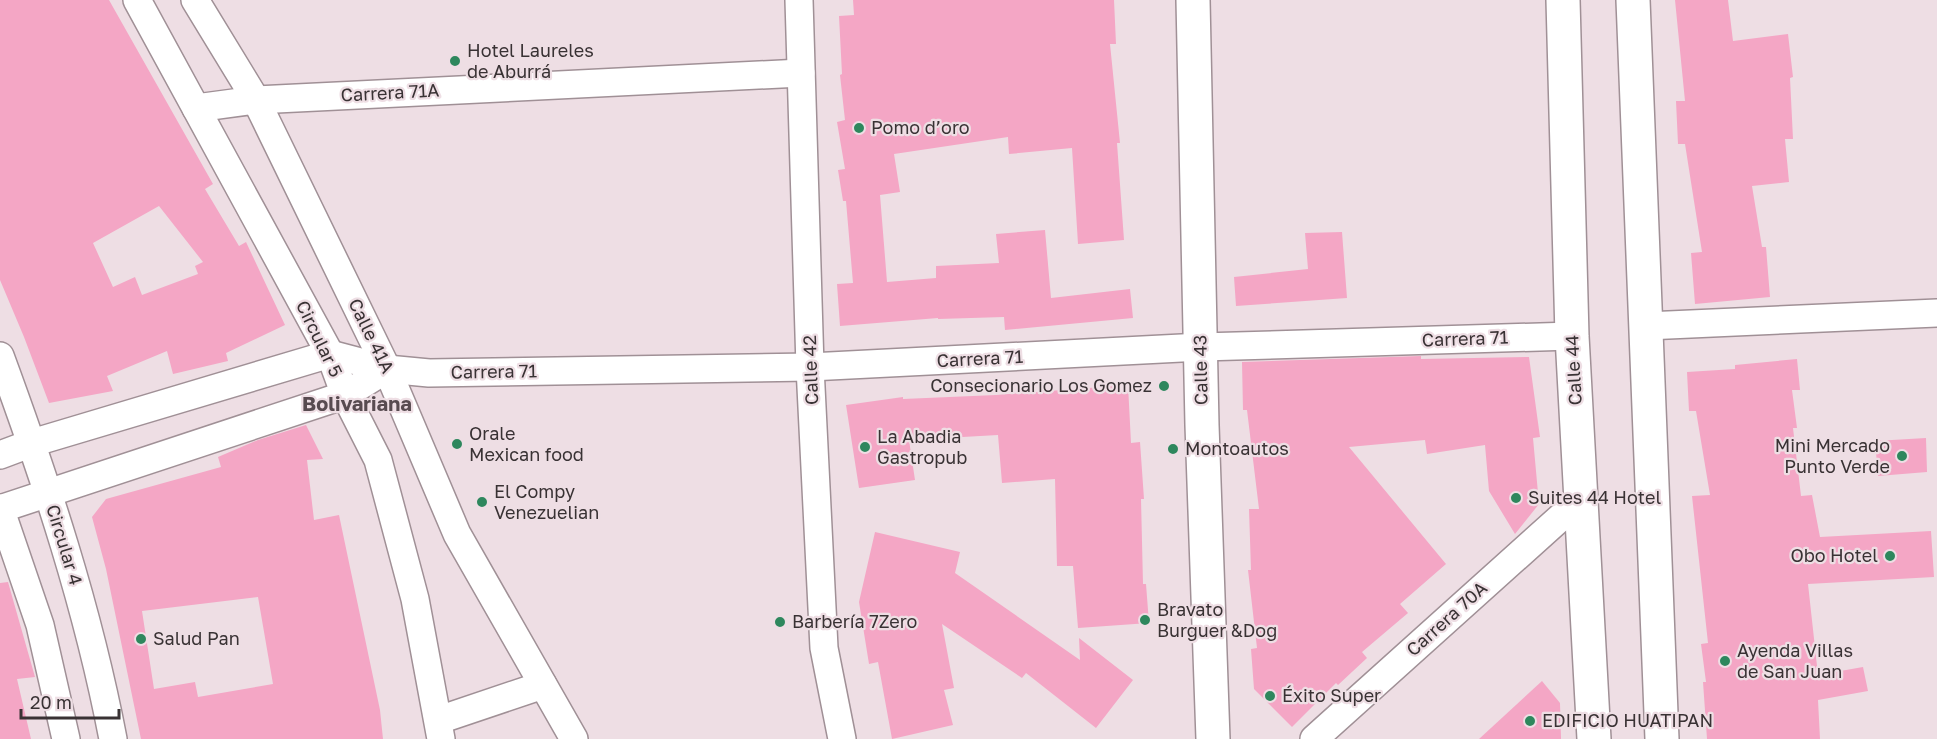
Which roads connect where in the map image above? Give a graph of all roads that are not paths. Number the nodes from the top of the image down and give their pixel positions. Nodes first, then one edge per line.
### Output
1 (137, 0) edge
2 (195, 0) edge
3 (799, 0) edge
4 (1192, 0) edge
5 (1563, 0) edge
6 (1633, 0) edge
7 (801, 73) junction
8 (256, 100) junction
9 (196, 108) junction
10 (1937, 313) edge
11 (1646, 326) junction
12 (1572, 336) junction
13 (1201, 347) junction
14 (330, 354) junction
15 (0, 356) edge
16 (810, 367) junction
17 (387, 369) junction
18 (345, 395) junction
19 (32, 443) junction
20 (0, 455) edge
21 (49, 493) junction
22 (1581, 499) junction
23 (0, 509) edge
24 (543, 685) junction
25 (440, 730) edge
26 (66, 739) edge
27 (113, 739) edge
28 (574, 739) edge
29 (842, 739) edge
30 (1213, 739) edge
31 (1314, 739) edge
32 (1594, 739) edge
33 (1662, 739) edge

1 - 9 street, Circular 5
2 - 8 street, Calle 41A
3 - 7 street, Calle 42
4 - 13 main road, Calle 43
5 - 12 main road, Calle 44
6 - 11 main road
7 - 8 street, Carrera 71A
7 - 16 street, Calle 42
8 - 9 street, Carrera 71A
8 - 17 street, Calle 41A
9 - 14 street, Circular 5
10 - 11 street
11 - 33 main road
12 - 13 street, Carrera 71
12 - 22 main road, Calle 44
13 - 16 street, Carrera 71
13 - 30 main road, Calle 43
14 - 17 street, Carrera 71
14 - 18 street, Circular 5
14 - 19 street
15 - 19 street, Circular 4
16 - 17 street, Carrera 71
16 - 29 street, Calle 42
17 - 18 street
17 - 24 street, Calle 41A
18 - 21 street
18 - 25 street, Circular 5
19 - 20 street
19 - 21 street, Circular 4
21 - 23 street
21 - 27 street, Circular 4
22 - 31 street, Carrera 70A
22 - 32 main road, Calle 44
23 - 26 street
24 - 25 street
24 - 28 street, Calle 41A

